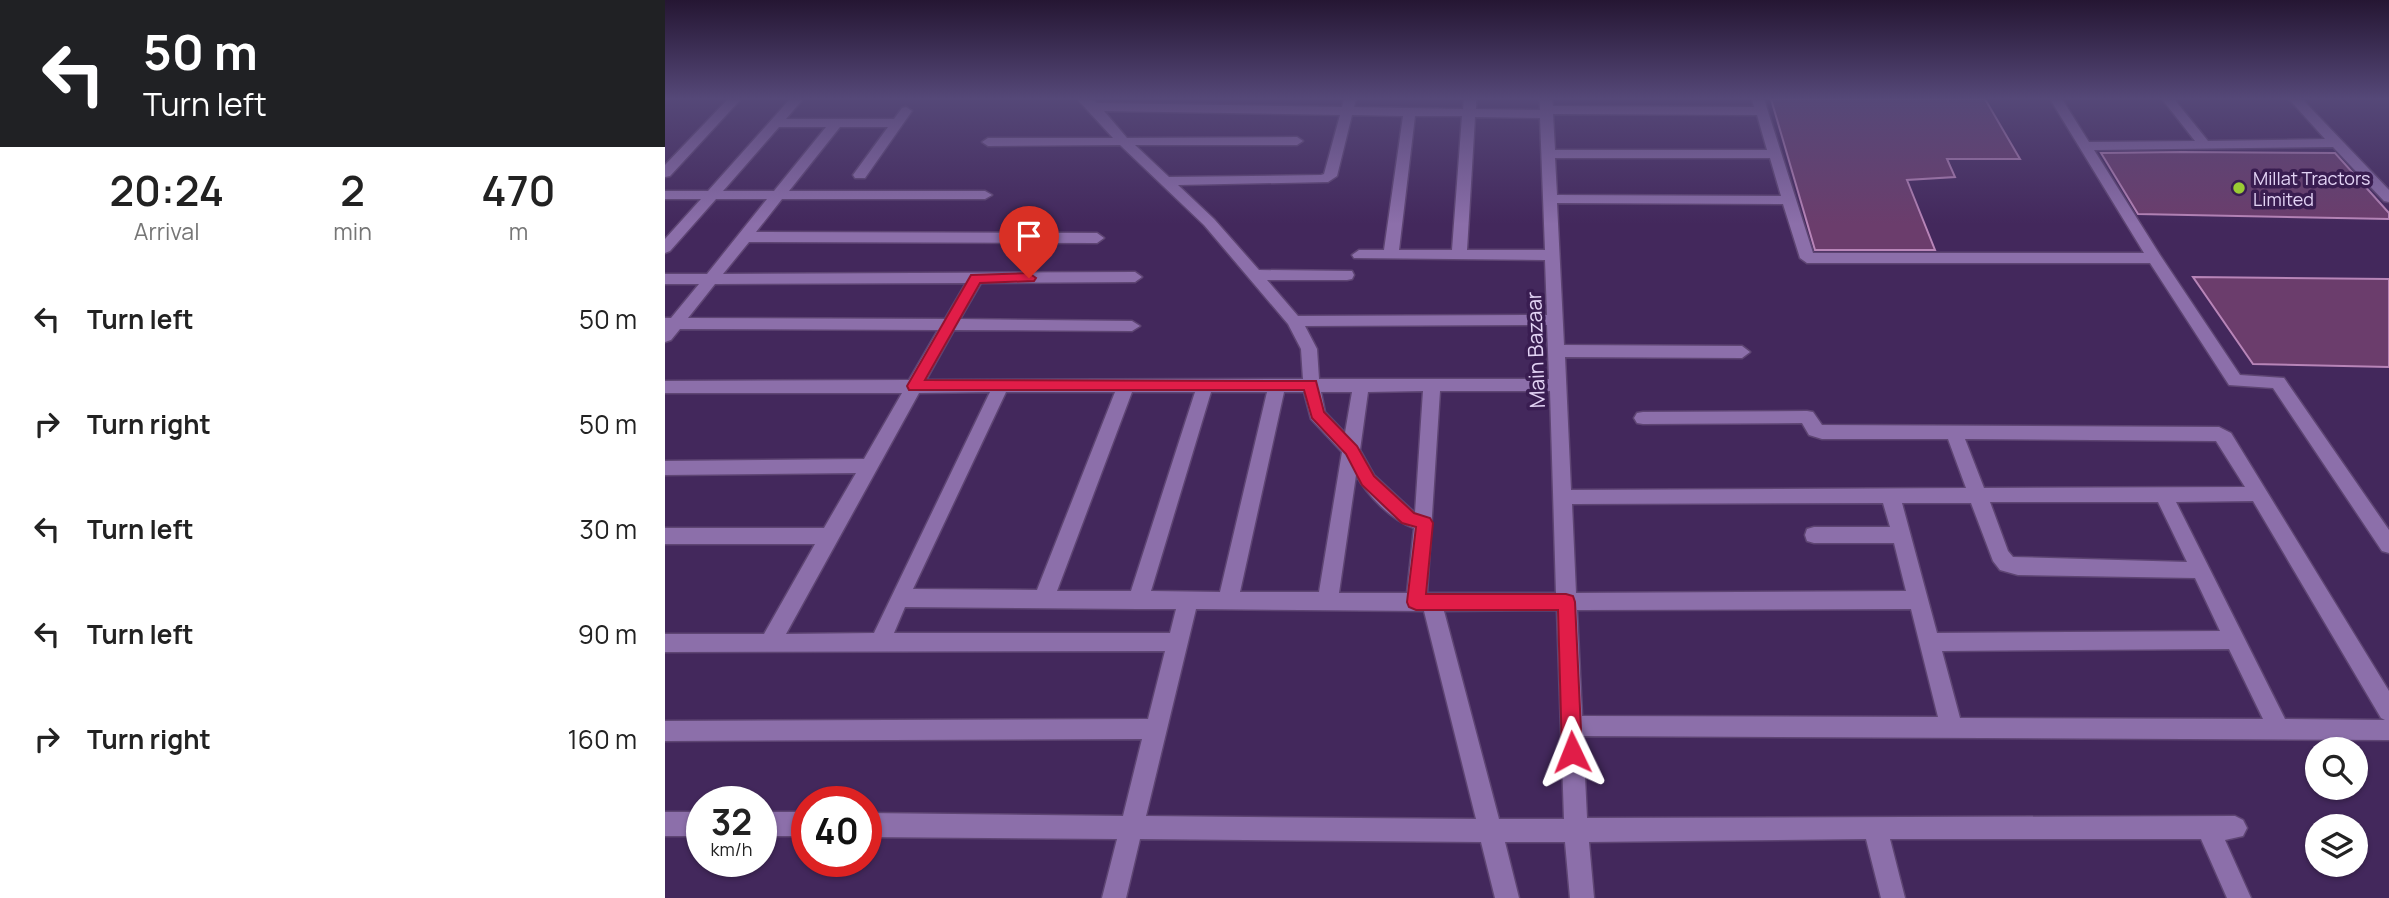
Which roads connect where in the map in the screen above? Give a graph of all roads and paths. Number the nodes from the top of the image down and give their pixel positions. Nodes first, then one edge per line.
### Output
1 (692, 141) edge
2 (760, 141) edge
3 (822, 141) edge
4 (884, 141) edge
5 (1297, 141) dead end
6 (1341, 141) edge
7 (1406, 141) edge
8 (1467, 141) edge
9 (1547, 141) edge
10 (1770, 141) edge
11 (2082, 141) edge
12 (2202, 141) edge
13 (988, 142) dead end
14 (1124, 142) junction
15 (2336, 143) joint
16 (2205, 145) junction
17 (2085, 146) junction
18 (1548, 154) junction
19 (1774, 154) junction
20 (671, 161) edge
21 (665, 173) edge
22 (860, 175) dead end
23 (1164, 181) junction
24 (665, 195) edge
25 (711, 195) junction
26 (778, 195) junction
27 (985, 195) dead end
28 (2389, 198) edge
29 (1550, 199) junction
30 (1789, 200) junction
31 (744, 237) junction
32 (1097, 238) dead end
33 (665, 247) edge
34 (1359, 255) dead end
35 (1391, 255) junction
36 (1459, 255) junction
37 (1552, 255) junction
38 (2154, 258) junction
39 (1252, 275) junction
40 (1347, 275) dead end
41 (1135, 277) dead end
42 (976, 278) junction
43 (665, 279) edge
44 (709, 279) junction
45 (1555, 320) junction
46 (1294, 321) junction
47 (671, 323) edge
48 (949, 325) junction
49 (1132, 326) dead end
50 (665, 337) edge
51 (1557, 351) junction
52 (1742, 352) dead end
53 (1277, 384) junction
54 (1311, 384) junction
55 (1126, 385) junction
56 (1205, 385) junction
57 (1361, 385) junction
58 (1431, 385) junction
59 (1558, 385) junction
60 (914, 386) junction
61 (1001, 386) junction
62 (665, 387) edge
63 (1643, 418) dead end
64 (1954, 432) junction
65 (1351, 450) junction
66 (869, 466) junction
67 (665, 468) edge
68 (2257, 494) junction
69 (2164, 495) junction
70 (1891, 496) junction
71 (1977, 496) junction
72 (1562, 497) junction
73 (1425, 523) junction
74 (1814, 535) dead end
75 (1901, 535) junction
76 (665, 536) edge
77 (829, 536) junction
78 (2389, 545) edge
79 (2201, 570) junction
80 (899, 598) junction
81 (1044, 599) junction
82 (1138, 600) junction
83 (1188, 600) junction
84 (1566, 600) junction
85 (1917, 600) junction
86 (1228, 601) junction
87 (1328, 601) junction
88 (1424, 602) junction
89 (2236, 640) junction
90 (1176, 642) junction
91 (1928, 642) junction
92 (665, 643) edge
93 (769, 644) junction
94 (879, 644) junction
95 (2389, 710) edge
96 (1571, 726) junction
97 (1952, 728) junction
98 (1155, 729) junction
99 (2279, 730) junction
100 (2389, 730) edge
101 (665, 731) edge
102 (665, 824) edge
103 (686, 824) edge
104 (882, 825) edge
105 (1132, 825) junction
106 (1875, 827) junction
107 (2209, 828) junction
108 (2235, 828) dead end
109 (1576, 830) junction
110 (1492, 831) junction
111 (1114, 898) edge
112 (1507, 898) edge
113 (1582, 898) edge
114 (1893, 898) edge
115 (2239, 898) edge

1 - 20 street
2 - 25 street
3 - 26 street
4 - 22 street
5 - 14 street
6 - 23 street
7 - 35 street
8 - 36 street
9 - 18 street, Main Bazaar
10 - 19 street
11 - 17 street
12 - 16 street
13 - 14 street
14 - 23 street
15 - 16 street
15 - 28 street
16 - 17 street
17 - 38 street
18 - 19 street
18 - 29 street, Main Bazaar
19 - 30 street
20 - 21 street
23 - 39 street
24 - 25 street
25 - 26 street
25 - 33 street
26 - 27 street
26 - 31 street
29 - 30 street
29 - 37 street, Main Bazaar
30 - 38 street
31 - 32 street
31 - 44 street
34 - 35 street
35 - 36 street
36 - 37 street
37 - 45 street, Main Bazaar
38 - 78 street
39 - 40 street
39 - 46 street
41 - 42 street
42 - 44 street
42 - 48 street
43 - 44 street
44 - 47 street
45 - 46 street
45 - 51 street, Main Bazaar
46 - 54 street
47 - 48 street
47 - 50 street
48 - 49 street
48 - 60 street
51 - 52 street
51 - 59 street, Main Bazaar
53 - 54 street
53 - 56 street
53 - 86 street
54 - 57 street
54 - 65 street
55 - 56 street
55 - 61 street
55 - 81 street
56 - 82 street
57 - 58 street
57 - 65 street
58 - 59 street
58 - 73 street
59 - 72 street, Main Bazaar
60 - 61 street
60 - 62 street
60 - 66 street
61 - 80 street
63 - 64 street
64 - 68 street
64 - 71 street
65 - 73 street
65 - 87 street
66 - 67 street
66 - 77 street
68 - 69 street
68 - 95 street
69 - 71 street
69 - 79 street
70 - 71 street
70 - 72 street
70 - 75 street
71 - 79 street
72 - 84 street, Main Bazaar
73 - 88 street
74 - 75 street
75 - 85 street
76 - 77 street
77 - 93 street
79 - 89 street
80 - 81 street
80 - 94 street
81 - 82 street
82 - 83 street
83 - 86 street
83 - 90 street
84 - 85 street
84 - 88 street
84 - 96 street, Main Bazaar
85 - 91 street
86 - 87 street
87 - 88 street
88 - 110 street
89 - 91 street
89 - 99 street
90 - 94 street
90 - 98 street
91 - 97 street
92 - 93 street
93 - 94 street
96 - 97 street
96 - 109 street, Main Bazaar
97 - 99 street
98 - 101 street
98 - 105 street
99 - 100 street
102 - 103 street
104 - 105 street
105 - 110 street
105 - 111 street
106 - 107 street
106 - 109 street
106 - 114 street
107 - 108 street
107 - 115 street
109 - 110 street
109 - 113 street, Main Bazaar
110 - 112 street

